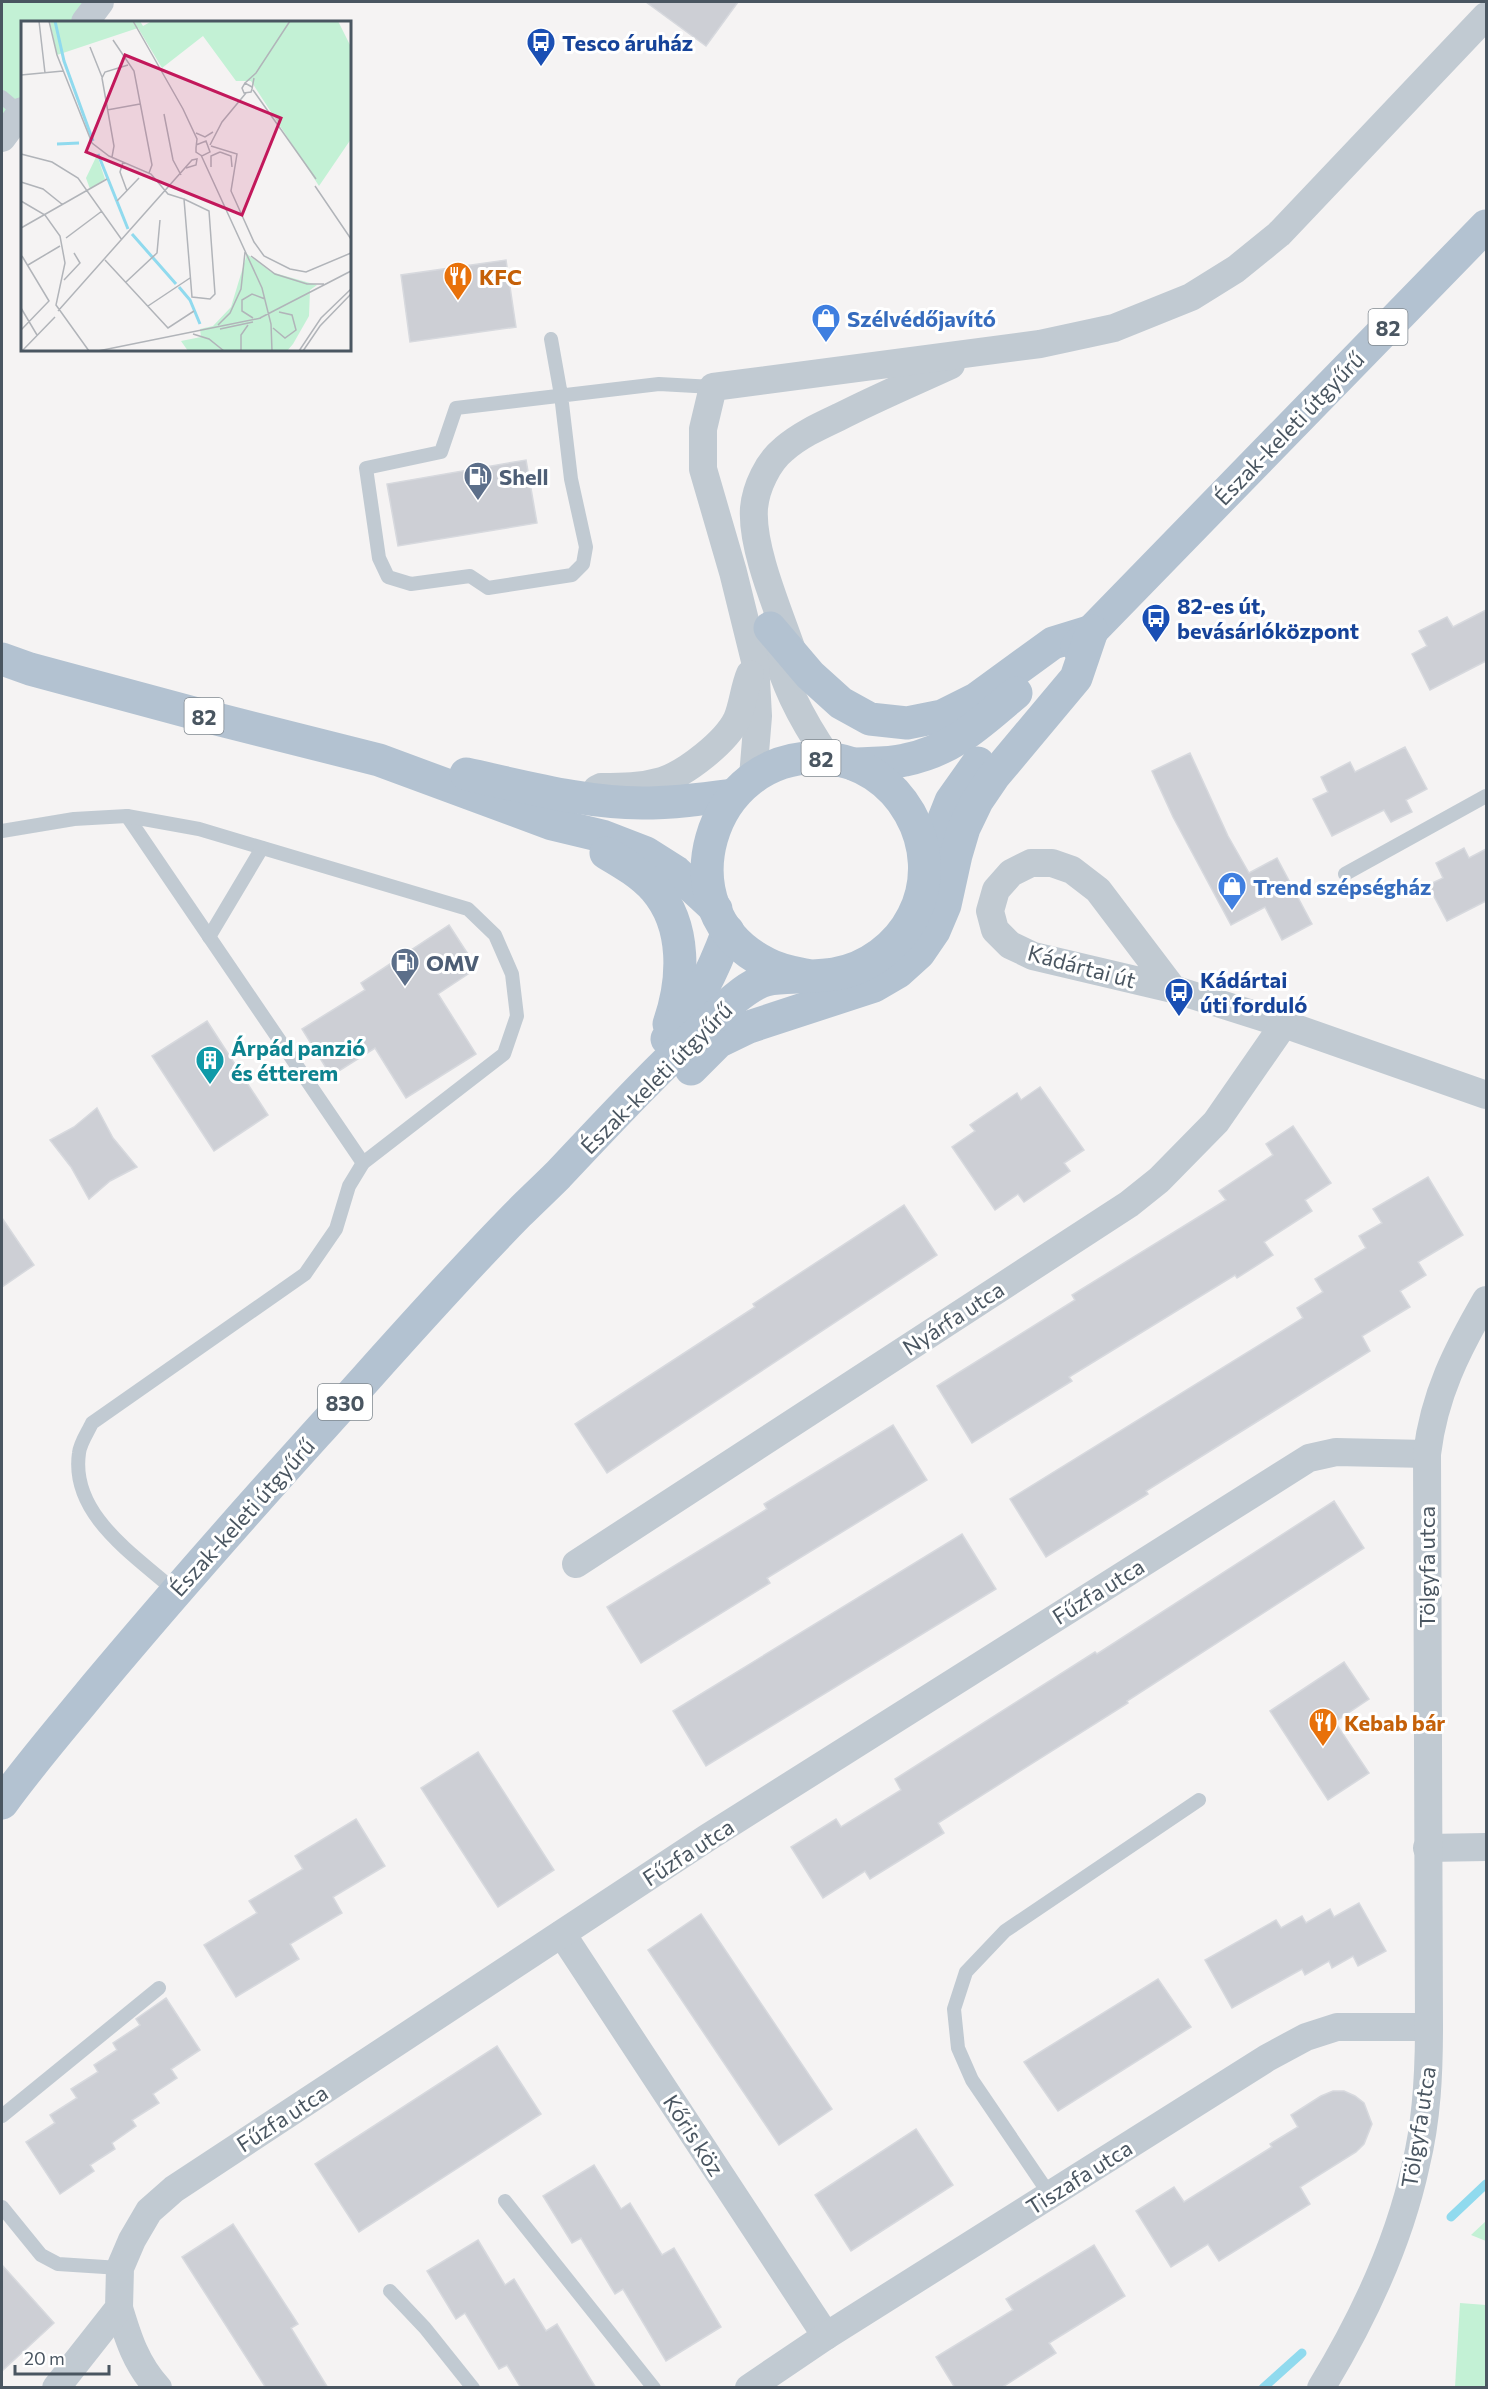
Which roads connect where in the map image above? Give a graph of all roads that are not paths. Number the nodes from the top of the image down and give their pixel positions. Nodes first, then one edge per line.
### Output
1 (100, 2) edge
2 (1486, 16) edge
3 (86, 21) edge
4 (15, 107) edge
5 (2, 138) edge
6 (1486, 226) edge
7 (551, 339) dead end
8 (980, 352) junction
9 (713, 387) junction
10 (561, 395) junction
11 (734, 572) junction
12 (770, 628) junction
13 (1092, 631) junction
14 (793, 653) junction
15 (755, 661) junction
16 (8, 662) edge
17 (379, 760) junction
18 (840, 761) junction
19 (743, 786) junction
20 (1486, 796) edge
21 (581, 798) junction
22 (127, 816) junction
23 (552, 824) junction
24 (2, 831) edge
25 (262, 848) junction
26 (925, 864) junction
27 (1345, 874) dead end
28 (722, 920) junction
29 (209, 937) junction
30 (811, 976) junction
31 (1173, 988) junction
32 (1284, 1024) junction
33 (661, 1046) junction
34 (1486, 1095) edge
35 (363, 1163) junction
36 (518, 1214) junction
37 (1486, 1300) edge
38 (1427, 1454) junction
39 (576, 1564) dead end
40 (175, 1591) junction
41 (1199, 1800) dead end
42 (2, 1803) edge
43 (1486, 1846) edge
44 (1427, 1848) junction
45 (562, 1934) junction
46 (159, 1988) dead end
47 (1429, 2027) junction
48 (2, 2116) edge
49 (1050, 2195) junction
50 (505, 2201) dead end
51 (2, 2208) edge
52 (120, 2268) junction
53 (390, 2291) dead end
54 (119, 2308) junction
55 (826, 2336) junction
56 (56, 2388) edge
57 (158, 2388) edge
58 (473, 2388) edge
59 (654, 2388) edge
60 (749, 2388) edge
61 (1321, 2388) edge

1 - 3 street
2 - 8 street
4 - 5 street
6 - 13 main road, Észak-keleti útgyűrű / 82
7 - 10 lane
8 - 9 street
8 - 14 street
9 - 10 lane
9 - 11 street
10 - 10 lane
11 - 12 street
11 - 15 street
12 - 14 main road
12 - 18 street
13 - 14 main road
13 - 18 main road, 82
13 - 26 main road, 82
13 - 36 main road, 830
15 - 19 street
15 - 21 street
16 - 17 main road, 82
17 - 21 main road, 82
17 - 23 main road, 82
18 - 19 main road, 82
18 - 26 main road, 82
19 - 21 main road, 82
19 - 28 main road, 82
20 - 27 lane
22 - 24 lane
22 - 25 lane
22 - 29 lane
23 - 28 main road, 82
23 - 33 main road
25 - 29 lane
25 - 35 lane
26 - 30 main road, 82
28 - 30 main road, 82
28 - 33 main road, Észak-keleti útgyűrű / 830
29 - 35 lane
30 - 36 main road, Észak-keleti útgyűrű / 830
31 - 31 street, Kádártai út
31 - 32 street, Kádártai út
32 - 34 street, Kádártai út
32 - 39 street, Nyárfa utca
33 - 36 main road, Észak-keleti útgyűrű / 830
35 - 40 lane
36 - 40 main road, Észak-keleti útgyűrű / 830
37 - 38 street, Tölgyfa utca
38 - 44 street, Tölgyfa utca
38 - 45 street, Fűzfa utca
40 - 42 main road, Észak-keleti útgyűrű / 830
41 - 49 lane
43 - 44 street
44 - 47 street, Tölgyfa utca
45 - 52 street, Fűzfa utca
45 - 55 street, Kőris köz
46 - 48 lane
47 - 49 street, Tiszafa utca
47 - 61 street, Tölgyfa utca
49 - 55 street, Tiszafa utca
50 - 59 lane
51 - 52 lane
52 - 54 street, Fűzfa utca
53 - 58 lane
54 - 56 street
54 - 57 street
55 - 60 street, Tiszafa utca

